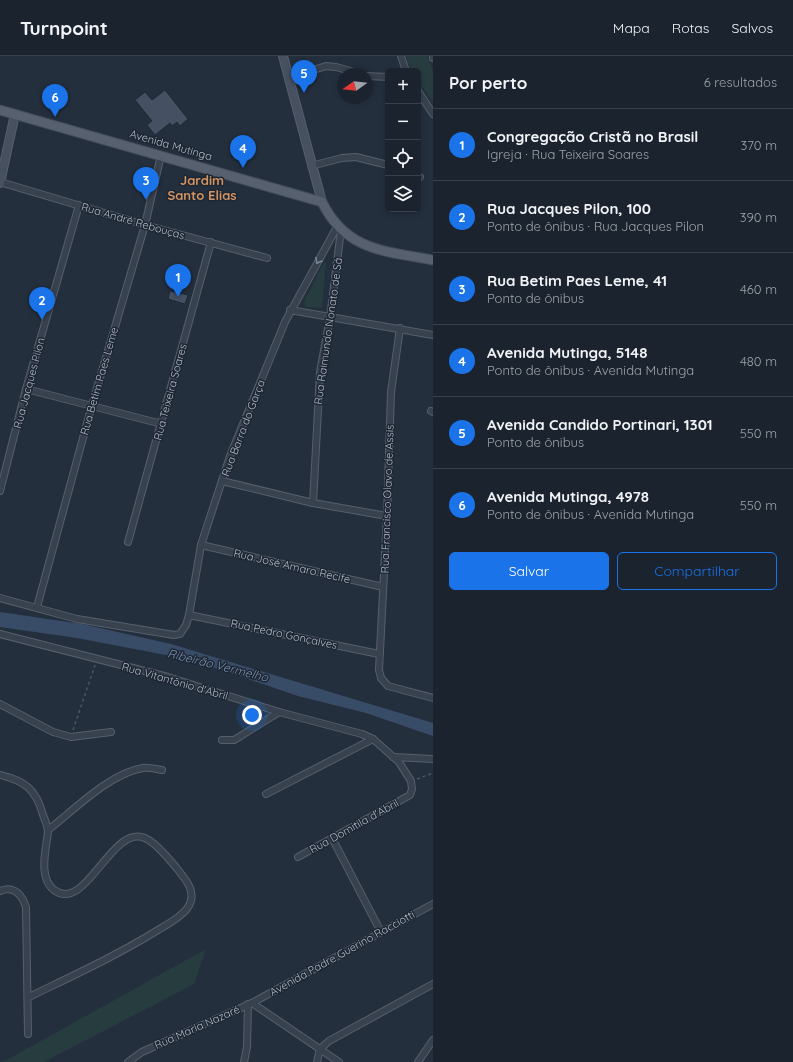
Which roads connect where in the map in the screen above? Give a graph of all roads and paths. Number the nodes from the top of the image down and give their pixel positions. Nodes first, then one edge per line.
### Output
1 (283, 56) edge
2 (401, 56) edge
3 (340, 68) edge
4 (405, 68) edge
5 (373, 77) edge
6 (288, 78) junction
7 (385, 78) edge
8 (421, 96) edge
9 (0, 110) edge
10 (15, 114) junction
11 (433, 114) edge
12 (161, 155) junction
13 (385, 164) edge
14 (311, 166) junction
15 (0, 182) edge
16 (322, 202) junction
17 (79, 205) junction
18 (145, 225) junction
19 (339, 228) junction
20 (211, 242) junction
21 (266, 258) dead end
22 (433, 260) edge
23 (290, 310) junction
24 (330, 318) junction
25 (400, 328) junction
26 (433, 335) edge
27 (26, 389) junction
28 (92, 405) junction
29 (162, 424) junction
30 (222, 482) junction
31 (0, 491) edge
32 (313, 503) junction
33 (388, 516) junction
34 (128, 542) dead end
35 (201, 545) junction
36 (384, 587) junction
37 (0, 598) edge
38 (37, 607) junction
39 (189, 614) junction
40 (0, 634) edge
41 (379, 654) junction
42 (97, 660) junction
43 (433, 698) edge
44 (0, 704) edge
45 (279, 712) junction
46 (111, 732) dead end
47 (71, 737) junction
48 (373, 739) junction
49 (222, 740) dead end
50 (394, 757) junction
51 (433, 759) edge
52 (162, 770) dead end
53 (433, 773) edge
54 (0, 775) edge
55 (411, 781) junction
56 (266, 794) dead end
57 (48, 830) junction
58 (332, 838) junction
59 (298, 857) dead end
60 (0, 891) edge
61 (433, 904) edge
62 (381, 932) junction
63 (433, 984) edge
64 (29, 997) junction
65 (250, 1003) junction
66 (28, 1034) dead end
67 (433, 1040) edge
68 (320, 1049) junction
69 (128, 1062) edge
70 (244, 1062) edge
71 (317, 1062) edge
72 (339, 1062) edge
73 (418, 1062) edge

1 - 6 main road
2 - 4 street
3 - 6 street
5 - 7 street
6 - 14 main road
8 - 11 street
9 - 10 main road, Avenida Mutinga
10 - 12 main road, Avenida Mutinga
10 - 15 main road
12 - 16 main road, Avenida Mutinga
12 - 18 street, Rua Betim Paes Leme
13 - 14 street
14 - 16 main road
15 - 17 street, Rua André Rebouças
16 - 19 main road
17 - 18 street, Rua André Rebouças
17 - 27 street, Rua Jacques Pilon
18 - 20 street, Rua André Rebouças
18 - 28 street, Rua Betim Paes Leme
19 - 22 main road
19 -> 23 street, Rua Barra do Garça
19 - 24 street, Rua Raimundo Nonato de Sá
20 - 21 street, Rua André Rebouças
20 - 29 street, Rua Teixeira Soares
23 - 24 street
23 - 30 street, Rua Barra do Garça
24 - 25 street
24 - 32 street, Rua Raimundo Nonato de Sá
25 - 26 street
25 - 33 street, Rua Francisco Olavo de Assis
27 - 28 street
27 - 31 street, Rua Jacques Pilon
28 - 29 street
28 - 38 street, Rua Betim Paes Leme
29 - 34 street, Rua Teixeira Soares
30 - 32 street
30 - 35 street, Rua Barra do Garça
32 - 33 street
33 - 36 street, Rua Francisco Olavo de Assis
35 - 36 street, Rua José Amaro Recife
35 - 39 street, Rua Barra do Garça
36 - 41 street, Rua Francisco Olavo de Assis
37 - 38 street
38 - 39 street, Rua Barra do Garça
39 - 41 street, Rua Pedro Gonçalves
40 - 42 street, Rua Vitantônio d'Abril
41 - 43 street, Rua Francisco Olavo de Assis
42 - 45 street, Rua Vitantônio d'Abril
42 - 47 path
44 - 47 street
45 - 48 street, Rua Vitantônio d'Abril
45 - 49 street
46 - 47 street
48 - 50 street, Rua Vitantônio d'Abril
48 - 56 street
50 - 51 street
50 - 55 street, Rua Vitantônio d'Abril
52 - 57 street
53 - 55 path
54 - 57 street
55 - 58 street, Rua Domitila d'Abril
57 - 64 street
58 - 59 street, Rua Domitila d'Abril
58 - 62 street
60 - 64 street
61 - 62 street, Avenida Padre Guerino Racciotti
62 - 65 street, Avenida Padre Guerino Racciotti
63 - 68 street
64 - 66 street
65 - 68 street
65 - 69 street, Rua Maria Nazaré
65 - 70 street
67 - 73 street
68 - 71 street
68 - 72 street

